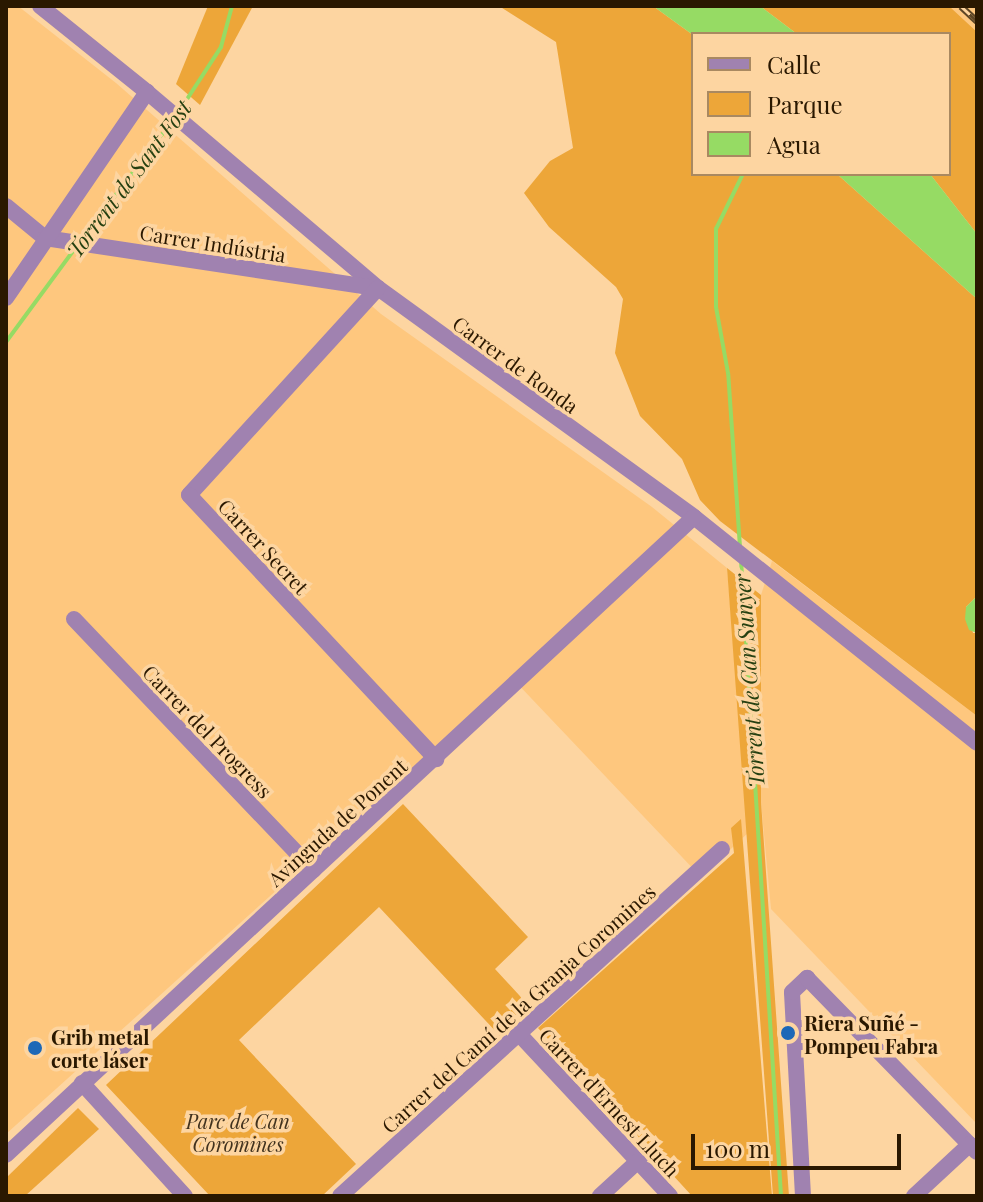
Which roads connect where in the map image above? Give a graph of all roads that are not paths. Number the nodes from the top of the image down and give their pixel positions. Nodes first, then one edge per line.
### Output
1 (40, 6) edge
2 (147, 92) junction
3 (6, 206) edge
4 (45, 238) junction
5 (378, 288) junction
6 (6, 298) edge
7 (694, 517) junction
8 (74, 619) dead end
9 (977, 743) edge
10 (436, 759) junction
11 (722, 849) dead end
12 (313, 870) junction
13 (520, 1035) junction
14 (82, 1083) junction
15 (973, 1148) edge
16 (6, 1155) edge
17 (638, 1161) junction
18 (185, 1196) edge
19 (340, 1196) edge
20 (600, 1196) edge
21 (670, 1196) edge
22 (803, 1196) edge
23 (914, 1196) edge

1 - 2 street, Carrer de Ronda
2 - 4 street
2 - 5 street, Carrer de Ronda
3 - 4 street
4 - 5 street, Carrer Indústria
4 - 6 street
5 - 7 street, Carrer de Ronda
5 - 10 street, Carrer Secret
7 - 9 street, Carrer de Ronda
7 - 10 street, Avinguda de Ponent
8 - 12 street, Carrer del Progress
10 - 12 street, Avinguda de Ponent
11 - 13 street, Carrer del Camí de la Granja Coromines
12 - 14 street, Avinguda de Ponent
13 - 17 street, Carrer d'Ernest Lluch
13 - 19 street, Carrer del Camí de la Granja Coromines
14 - 16 street, Avinguda de Ponent
14 - 18 street
15 - 22 street
15 - 23 street
17 - 20 street
17 - 21 street, Carrer d'Ernest Lluch

